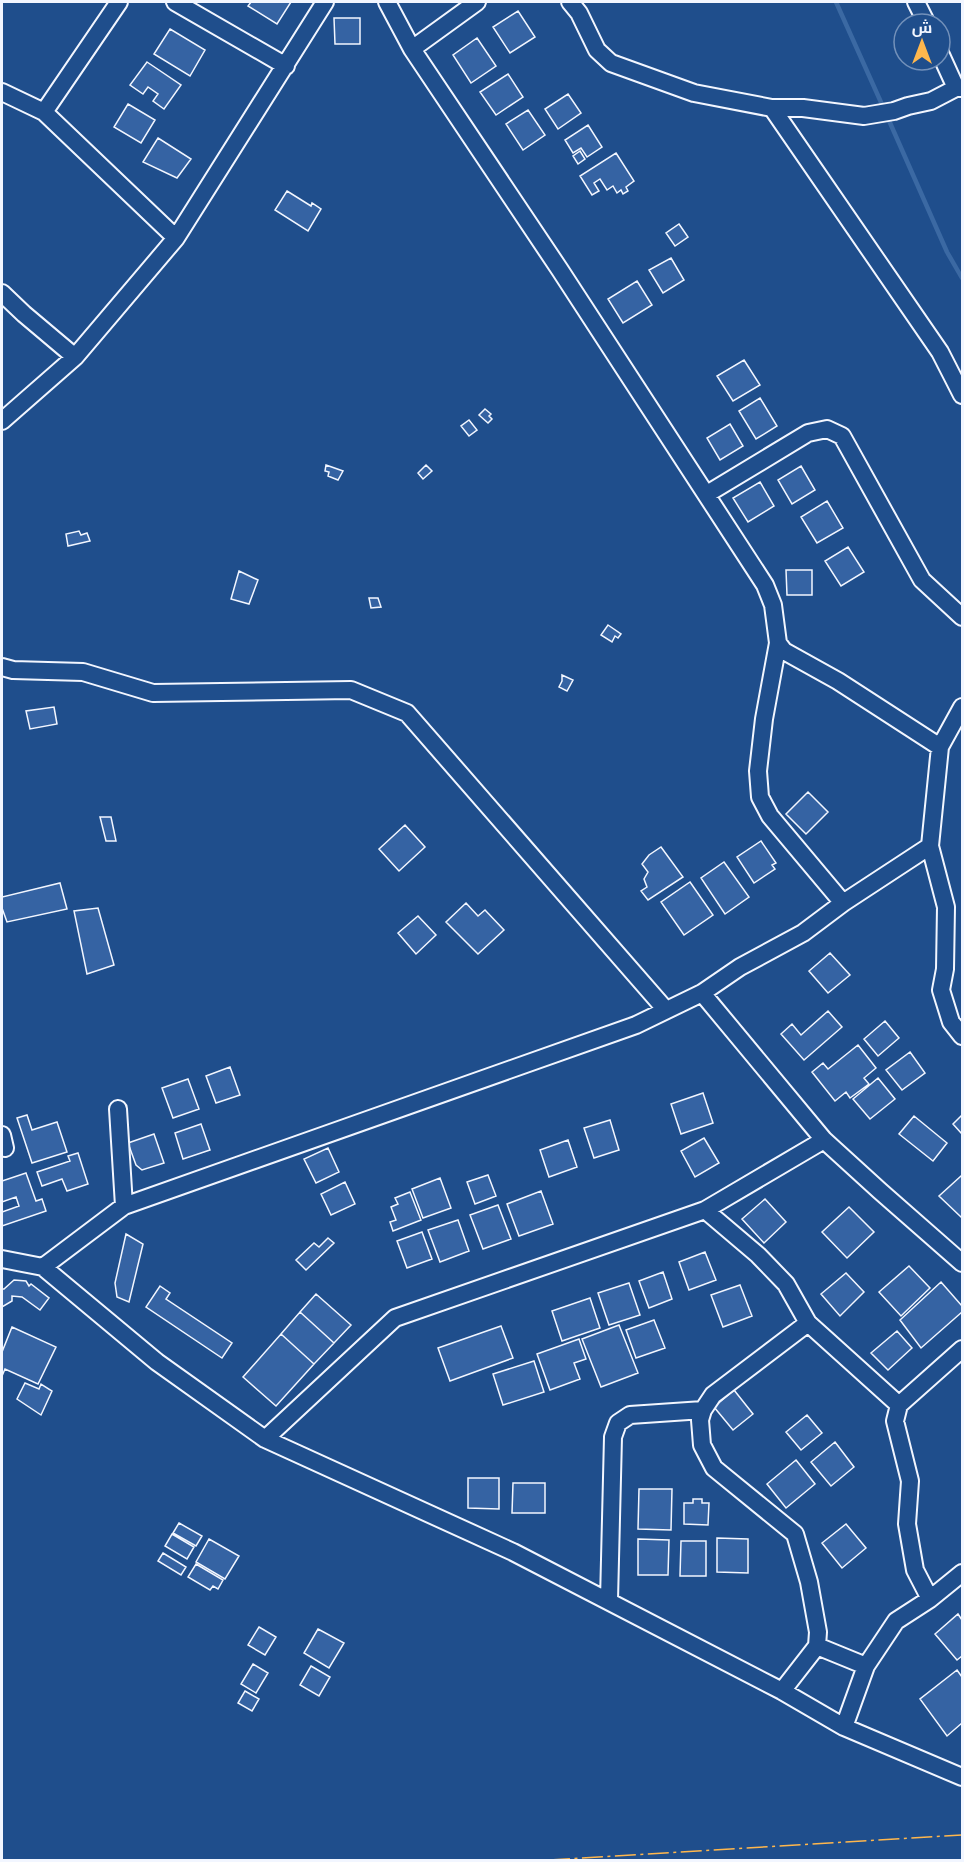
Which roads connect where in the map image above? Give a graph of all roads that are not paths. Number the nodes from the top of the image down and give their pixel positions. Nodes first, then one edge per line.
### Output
1 (119, 2) edge
2 (175, 2) edge
3 (326, 2) edge
4 (387, 2) edge
5 (477, 2) edge
6 (570, 2) edge
7 (412, 50) junction
8 (286, 66) junction
9 (950, 72) edge
10 (959, 88) edge
11 (2, 92) edge
12 (772, 108) junction
13 (44, 112) junction
14 (176, 238) junction
15 (2, 293) edge
16 (75, 357) junction
17 (963, 395) edge
18 (2, 421) edge
19 (707, 494) junction
20 (963, 617) edge
21 (778, 643) junction
22 (2, 667) edge
23 (963, 707) edge
24 (940, 747) junction
25 (930, 846) junction
26 (843, 903) junction
27 (702, 993) junction
28 (666, 1010) junction
29 (963, 1036) edge
30 (118, 1109) dead end
31 (824, 1140) junction
32 (124, 1206) junction
33 (705, 1210) junction
34 (2, 1259) edge
35 (963, 1263) edge
36 (44, 1267) junction
37 (808, 1323) junction
38 (963, 1349) edge
39 (899, 1405) junction
40 (703, 1410) junction
41 (265, 1439) junction
42 (963, 1573) edge
43 (930, 1599) junction
44 (609, 1600) junction
45 (817, 1646) junction
46 (866, 1666) junction
47 (782, 1690) junction
48 (844, 1727) junction
49 (963, 1777) edge

1 - 13 street
2 - 8 street
3 - 8 street
4 - 7 street
5 - 7 street
6 - 12 street
7 - 19 street
8 - 14 street
9 - 10 street
10 - 12 street
11 - 13 street
12 - 17 street
13 - 14 street
14 - 16 street
15 - 16 street
16 - 18 street
19 - 20 street
19 - 21 street
21 - 24 street
21 - 26 street
22 - 28 street
23 - 24 street
24 - 25 street
25 - 26 street
25 - 29 street
26 - 27 street
27 - 28 street
27 - 31 street
28 - 32 street
30 - 32 street
31 - 33 street
31 - 35 street
32 - 36 street
33 - 37 street
33 - 41 street
34 - 36 street
36 - 41 street
37 - 39 street
37 - 40 street
38 - 39 street
39 - 43 street
40 - 44 street
40 - 45 street
41 - 44 street
42 - 43 street
43 - 46 street
44 - 47 street
45 - 46 street
45 - 47 street
46 - 48 street
47 - 48 street
48 - 49 street

